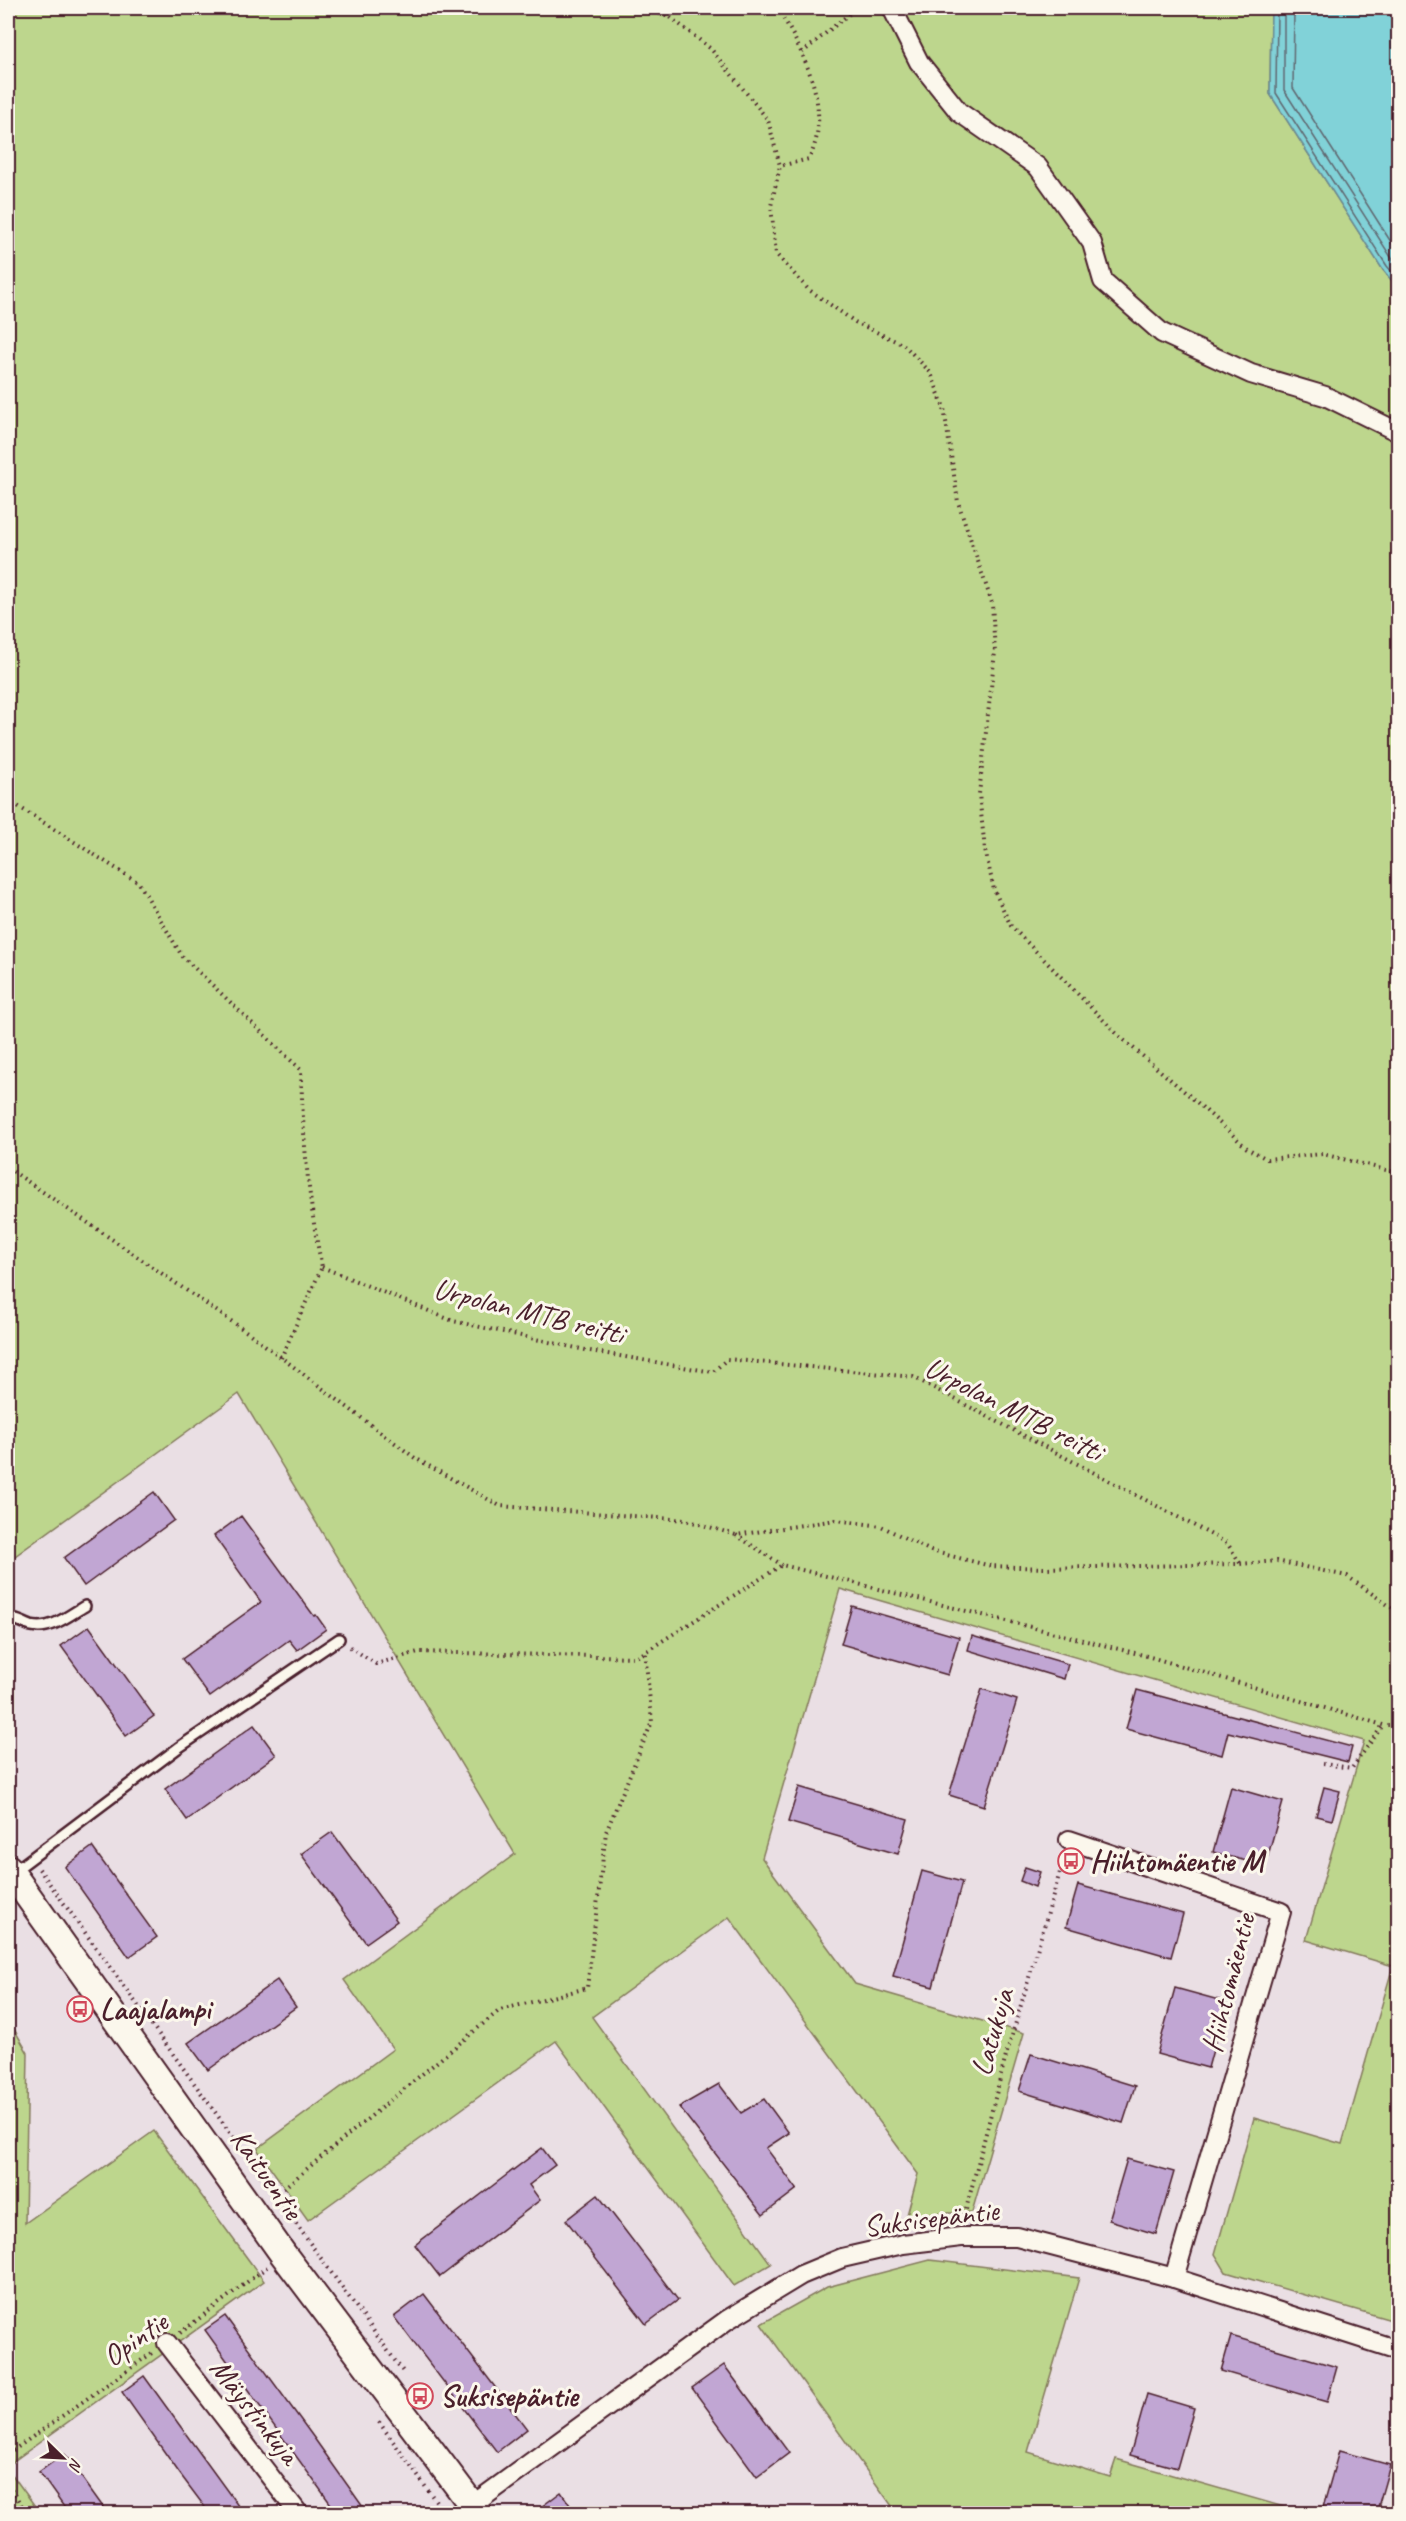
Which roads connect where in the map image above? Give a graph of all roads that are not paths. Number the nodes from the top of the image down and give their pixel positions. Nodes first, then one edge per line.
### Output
1 (892, 8) edge
2 (1398, 432) edge
3 (85, 1605) dead end
4 (8, 1619) edge
5 (339, 1639) road end
6 (1070, 1840) road end
7 (17, 1866) edge
8 (1174, 2278) junction
9 (167, 2343) road end
10 (1398, 2350) edge
11 (471, 2511) edge
12 (299, 2514) edge

1 - 2 street
3 - 4 lane
5 - 7 lane
6 - 8 street, Hiihtomäentie
7 - 11 street, Kaituentie
8 - 10 street, Suksisepäntie
8 - 11 street, Suksisepäntie
9 - 12 street, Mäystinkuja

